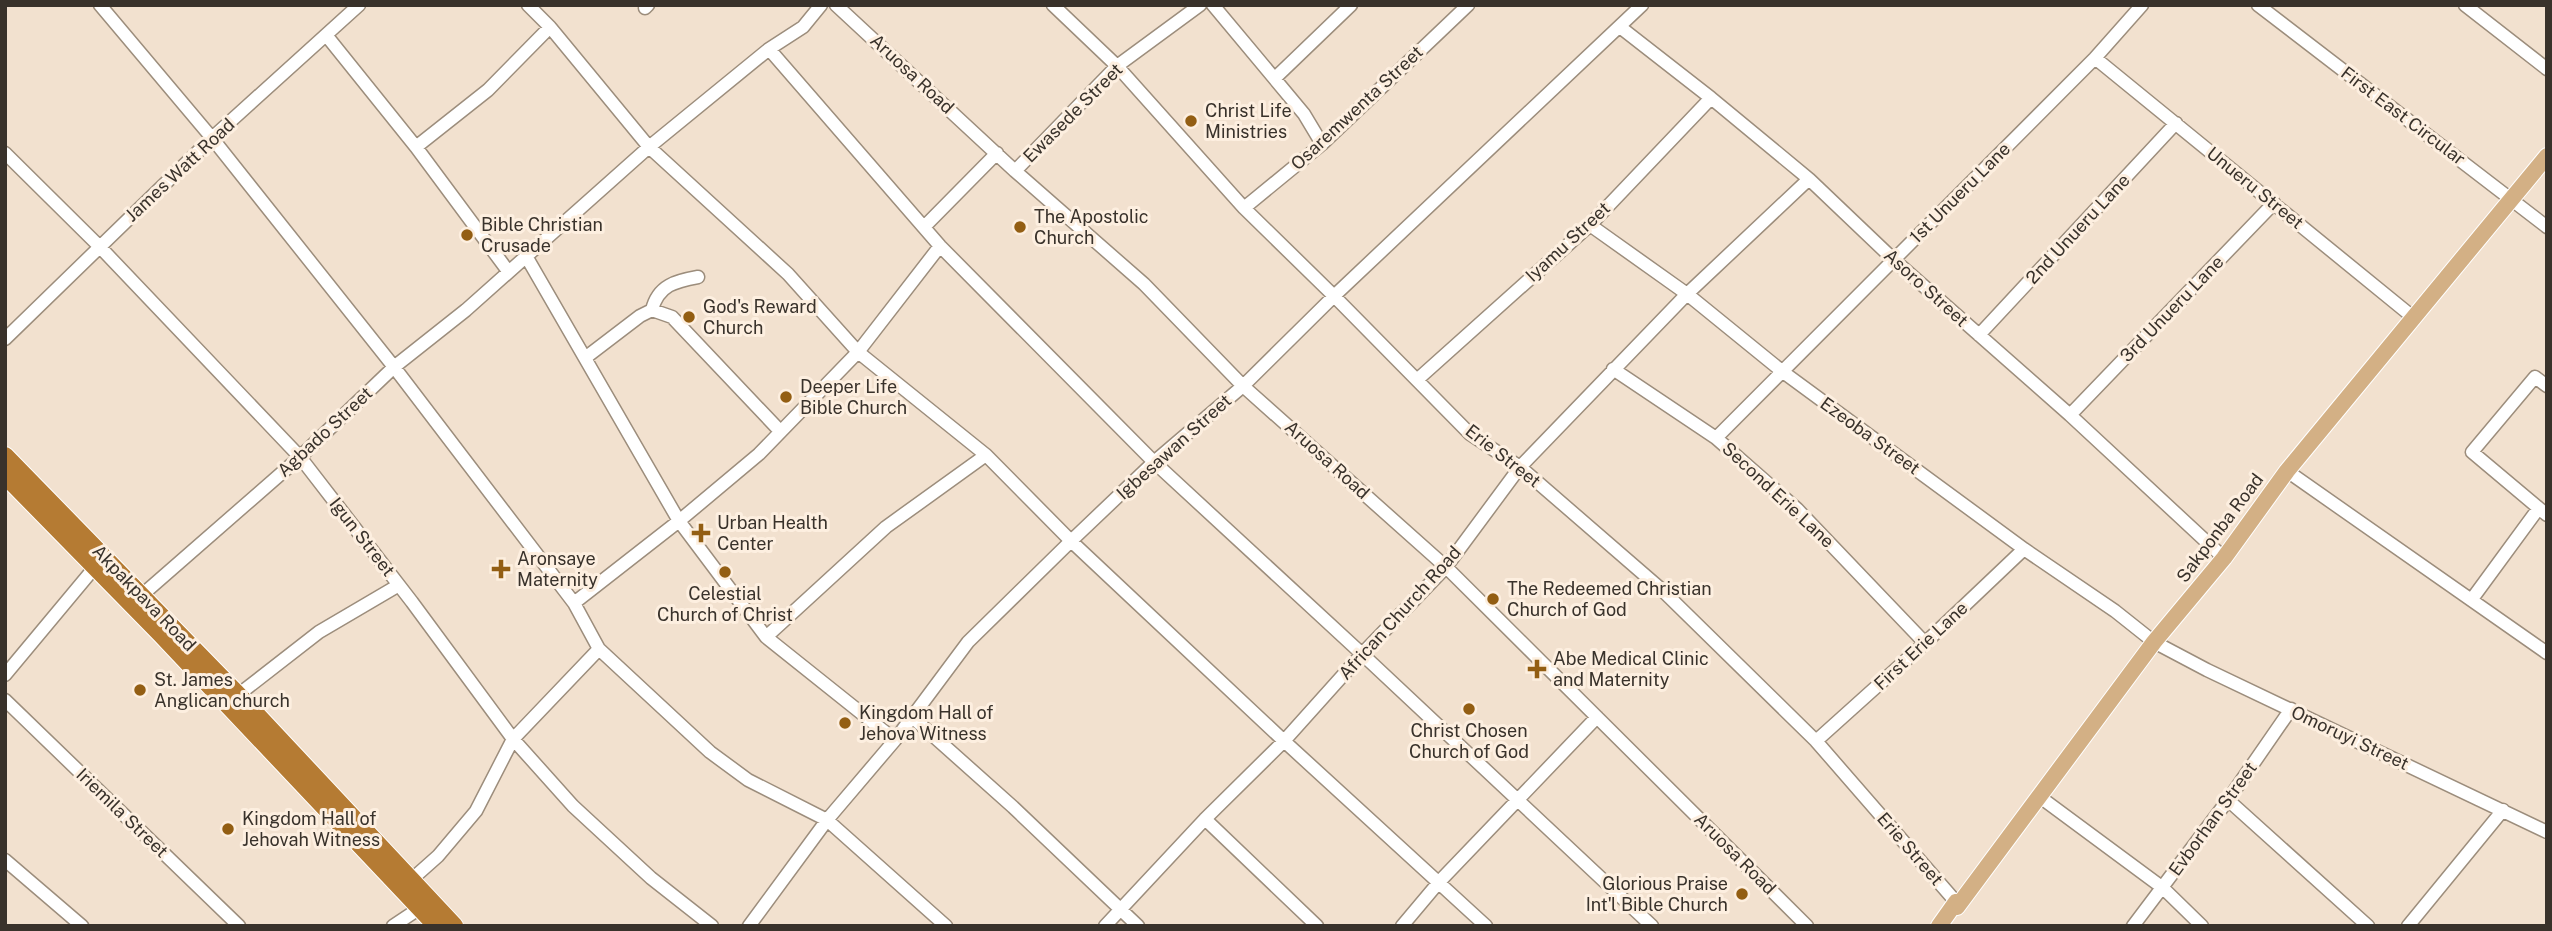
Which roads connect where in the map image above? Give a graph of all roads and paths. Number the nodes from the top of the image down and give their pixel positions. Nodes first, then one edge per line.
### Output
1 (100, 5) edge
2 (359, 5) edge
3 (528, 5) edge
4 (821, 5) edge
5 (836, 5) edge
6 (1053, 5) edge
7 (1200, 5) edge
8 (1213, 5) edge
9 (1351, 5) edge
10 (1468, 5) edge
11 (1642, 5) edge
12 (2142, 5) edge
13 (2465, 5) edge
14 (2264, 7) edge
15 (1453, 10) edge
16 (550, 27) junction
17 (1620, 27) junction
18 (326, 35) junction
19 (769, 49) junction
20 (2095, 58) junction
21 (1117, 66) junction
22 (2547, 68) edge
23 (1275, 78) junction
24 (1711, 98) junction
25 (2176, 123) junction
26 (212, 138) junction
27 (1322, 144) junction
28 (416, 147) junction
29 (649, 147) junction
30 (5, 153) edge
31 (997, 153) junction
32 (2547, 156) edge
33 (1015, 171) junction
34 (1809, 179) junction
35 (2511, 198) junction
36 (2274, 203) junction
37 (1244, 208) junction
38 (1590, 225) junction
39 (924, 226) junction
40 (2547, 227) edge
41 (99, 246) junction
42 (940, 246) junction
43 (527, 256) junction
44 (1893, 260) junction
45 (508, 271) junction
46 (698, 277) dead end
47 (1687, 294) junction
48 (1334, 296) junction
49 (652, 310) junction
50 (2414, 318) junction
51 (1979, 335) junction
52 (5, 339) edge
53 (858, 352) junction
54 (586, 358) junction
55 (394, 367) junction
56 (1613, 369) junction
57 (1783, 372) junction
58 (1419, 379) junction
59 (1243, 386) junction
60 (2547, 386) edge
61 (2070, 415) junction
62 (780, 431) junction
63 (1716, 438) junction
64 (986, 455) junction
65 (5, 456) edge
66 (300, 457) junction
67 (1154, 463) junction
68 (1520, 467) junction
69 (2287, 471) junction
70 (5, 474) edge
71 (2543, 512) edge
72 (679, 521) junction
73 (1070, 541) junction
74 (2024, 549) junction
75 (2224, 558) junction
76 (95, 567) junction
77 (1446, 567) junction
78 (399, 585) junction
79 (142, 595) junction
80 (2472, 599) junction
81 (574, 603) junction
82 (766, 637) junction
83 (2154, 642) junction
84 (1925, 643) junction
85 (599, 649) junction
86 (2547, 653) edge
87 (1362, 654) junction
88 (5, 675) edge
89 (238, 695) junction
90 (5, 700) edge
91 (2291, 709) junction
92 (911, 716) junction
93 (1597, 717) junction
94 (513, 739) junction
95 (895, 740) junction
96 (1284, 741) junction
97 (1816, 741) junction
98 (2040, 797) junction
99 (1519, 800) junction
100 (2228, 800) junction
101 (2503, 810) junction
102 (1205, 819) junction
103 (827, 820) junction
104 (2547, 832) edge
105 (5, 859) edge
106 (411, 880) junction
107 (1439, 882) junction
108 (2163, 888) junction
109 (1956, 902) junction
110 (421, 908) junction
111 (1120, 909) junction
112 (82, 926) edge
113 (239, 926) edge
114 (393, 926) edge
115 (436, 926) edge
116 (454, 926) edge
117 (712, 926) edge
118 (749, 926) edge
119 (946, 926) edge
120 (1105, 926) edge
121 (1138, 926) edge
122 (1317, 926) edge
123 (1402, 926) edge
124 (1486, 926) edge
125 (1651, 926) edge
126 (1807, 926) edge
127 (1939, 926) edge
128 (2133, 926) edge
129 (2203, 926) edge
130 (2368, 926) edge
131 (2408, 926) edge

1 - 26 street
2 - 18 street, James Watt Road
3 - 16 street
4 - 19 street, Agbado Street
5 - 31 street, Aruosa Road
6 - 21 street, Erie Street
7 - 21 street, Ewasede Street
8 - 23 street
9 - 23 street
10 - 15 street, Osaremwenta Street
11 - 17 street, Igbesawan Street
12 - 20 street, 1st Unueru Lane
13 - 22 street
14 - 35 street, First East Circular
15 - 27 street, Osaremwenta Street
16 - 28 street
16 - 29 street
17 - 24 street, Asoro Street
17 - 48 street, Igbesawan Street
18 - 26 street, James Watt Road
18 - 28 street
19 - 29 street, Agbado Street
19 - 39 street
20 - 25 street, Unueru Street
20 - 44 street, 1st Unueru Lane
21 - 33 street, Ewasede Street
21 - 37 street, Erie Street
23 - 27 street
24 - 34 street, Asoro Street
24 - 38 street, Iyamu Street
25 - 36 street, Unueru Street
25 - 51 street, 2nd Unueru Lane
26 - 41 street, James Watt Road
26 - 55 street
27 - 37 street, Osaremwenta Street
28 - 45 street
29 - 43 street, Agbado Street
29 - 53 street
30 - 41 street, Igun Street
31 - 33 street, Aruosa Road
31 - 39 street
32 - 35 main road, Sakponba Road
33 - 59 street, Aruosa Road
34 - 44 street, Asoro Street
34 - 47 street, African Church Road
35 - 40 street, First East Circular
35 - 50 main road, Sakponba Road
36 - 50 street, Unueru Street
36 - 61 street, 3rd Unueru Lane
37 - 48 street, Erie Street
38 - 47 street, Ezeoba Street
38 - 58 street, Iyamu Street
39 - 42 street
41 - 52 street, James Watt Road
41 - 66 street, Igun Street
42 - 53 street
42 - 67 street
43 - 45 street, Agbado Street
43 - 54 street
44 - 51 street, Asoro Street
44 - 57 street, 1st Unueru Lane
45 - 55 street, Agbado Street
46 - 49 street
47 - 56 street, African Church Road
47 - 57 street, Ezeoba Street
48 - 58 street, Erie Street
48 - 59 street, Igbesawan Street
49 - 54 street
49 - 62 street
50 - 69 main road, Sakponba Road
51 - 61 street, Asoro Street
53 - 62 street
53 - 64 street
54 - 72 street
55 - 66 street, Agbado Street
55 - 81 street
56 - 63 street, Second Erie Lane
56 - 68 street, African Church Road
57 - 63 street, 1st Unueru Lane
57 - 74 street, Ezeoba Street
58 - 68 street, Erie Street
59 - 67 street, Igbesawan Street
59 - 77 street, Aruosa Road
60 - 71 street
61 - 75 street, Asoro Street
62 - 72 street
63 - 84 street, Second Erie Lane
64 - 73 street
64 - 82 street
65 - 79 highway, Akpakpava Road
66 - 78 street, Igun Street
66 - 79 street, Agbado Street
67 - 73 street, Igbesawan Street
67 - 87 street
68 - 77 street, African Church Road
68 - 97 street, Erie Street
69 - 75 main road, Sakponba Road
69 - 80 street
70 - 76 highway, Akpakpava Road
71 - 80 street
72 - 81 street
72 - 82 street
73 - 92 street, Igbesawan Street
73 - 96 street
74 - 83 street, Ezeoba Street
74 - 84 street, First Erie Lane
75 - 83 main road, Sakponba Road
76 - 88 street
76 - 110 highway, Akpakpava Road
77 - 87 street, African Church Road
77 - 93 street, Aruosa Road
78 - 89 street
78 - 94 street, Igun Street
79 - 89 highway, Akpakpava Road
80 - 86 street
81 - 85 street
82 - 95 street
83 - 91 street, Omoruyi Street
83 - 98 main road, Sakponba Road
84 - 97 street, First Erie Lane
85 - 94 street
85 - 103 street
87 - 96 street, African Church Road
87 - 99 street
89 - 106 highway, Akpakpava Road
90 - 113 street, Iriemila Street
91 - 100 street, Evborhan Street
91 - 101 street, Omoruyi Street
92 - 95 street, Igbesawan Street
92 - 111 street
93 - 99 street
93 - 126 street, Aruosa Road
94 - 106 street
94 - 117 street, Igun Street
95 - 103 street, Igbesawan Street
96 - 102 street, African Church Road
96 - 107 street
97 - 109 street, Erie Street
98 - 108 street
98 - 109 main road, Sakponba Road
99 - 107 street
99 - 125 street
100 - 108 street, Evborhan Street
100 - 130 street
101 - 104 street, Omoruyi Street
101 - 131 street
102 - 111 street, African Church Road
102 - 122 street
103 - 118 street, Igbesawan Street
103 - 119 street
105 - 112 street
106 - 116 highway, Akpakpava Road
107 - 123 street
107 - 124 street
108 - 128 street, Evborhan Street
108 - 129 street
109 - 127 main road, Sakponba Road
110 - 114 street
110 - 115 highway, Akpakpava Road
111 - 120 street, African Church Road
111 - 121 street

